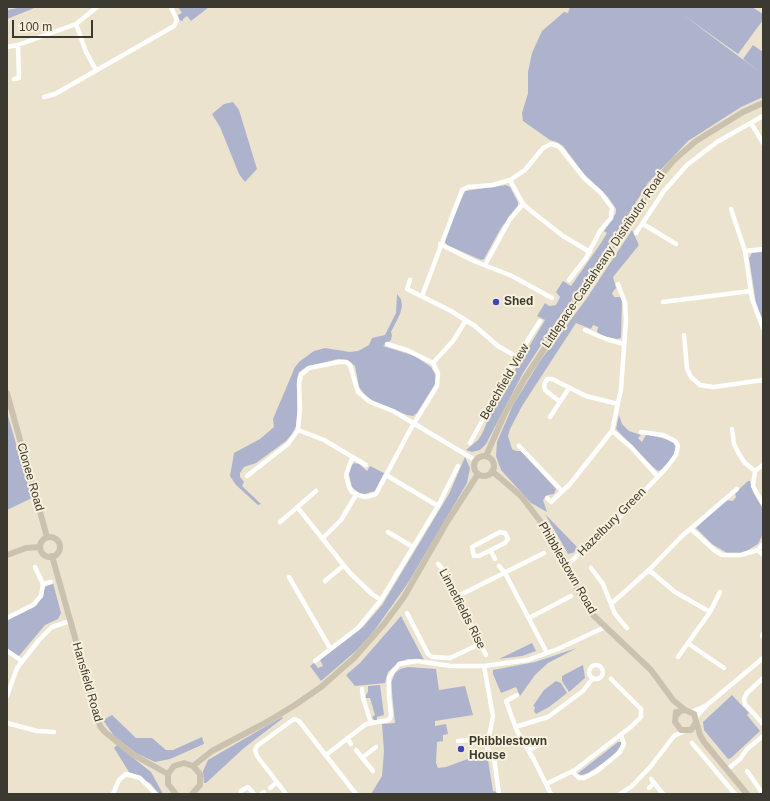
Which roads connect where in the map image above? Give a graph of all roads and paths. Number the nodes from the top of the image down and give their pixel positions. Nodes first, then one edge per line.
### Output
1 (97, 7) edge
2 (171, 7) edge
3 (76, 24) junction
4 (18, 45) junction
5 (7, 47) edge
6 (96, 70) junction
7 (14, 79) dead end
8 (44, 97) dead end
9 (763, 103) edge
10 (763, 116) edge
11 (751, 123) junction
12 (763, 143) edge
13 (510, 180) junction
14 (522, 204) junction
15 (731, 209) dead end
16 (642, 224) junction
17 (636, 233) dead end
18 (440, 244) junction
19 (676, 244) dead end
20 (763, 250) edge
21 (745, 251) junction
22 (590, 252) junction
23 (484, 265) junction
24 (410, 280) dead end
25 (569, 280) dead end
26 (618, 284) dead end
27 (751, 291) junction
28 (422, 296) junction
29 (552, 298) dead end
30 (663, 302) dead end
31 (466, 320) junction
32 (540, 321) dead end
33 (763, 328) edge
34 (585, 330) dead end
35 (684, 335) dead end
36 (387, 344) dead end
37 (624, 344) junction
38 (517, 357) junction
39 (433, 363) junction
40 (763, 380) edge
41 (569, 388) junction
42 (7, 393) edge
43 (560, 402) junction
44 (618, 404) junction
45 (550, 417) dead end
46 (414, 423) junction
47 (732, 428) dead end
48 (298, 430) junction
49 (612, 431) junction
50 (641, 432) dead end
51 (470, 443) dead end
52 (519, 446) dead end
53 (486, 456) junction
54 (352, 458) junction
55 (475, 460) junction
56 (763, 464) edge
57 (366, 465) dead end
58 (458, 466) dead end
59 (492, 471) junction
60 (755, 471) junction
61 (478, 474) junction
62 (386, 475) junction
63 (247, 476) dead end
64 (658, 477) junction
65 (736, 489) dead end
66 (316, 491) dead end
67 (562, 491) junction
68 (356, 495) junction
69 (547, 498) dead end
70 (763, 504) edge
71 (438, 506) junction
72 (298, 508) junction
73 (280, 522) dead end
74 (691, 528) junction
75 (388, 532) dead end
76 (47, 537) junction
77 (322, 539) junction
78 (763, 544) edge
79 (40, 547) junction
80 (413, 547) junction
81 (758, 550) junction
82 (491, 551) junction
83 (544, 553) dead end
84 (7, 555) edge
85 (763, 555) edge
86 (52, 556) junction
87 (495, 559) dead end
88 (438, 564) dead end
89 (343, 566) junction
90 (499, 566) dead end
91 (566, 566) junction
92 (35, 567) dead end
93 (591, 568) dead end
94 (649, 570) junction
95 (505, 573) junction
96 (289, 577) dead end
97 (324, 580) dead end
98 (51, 582) dead end
99 (43, 584) junction
100 (720, 592) dead end
101 (571, 596) dead end
102 (456, 597) junction
103 (381, 600) junction
104 (611, 604) junction
105 (710, 612) junction
106 (407, 613) dead end
107 (7, 618) edge
108 (529, 618) junction
109 (70, 621) junction
110 (605, 626) junction
111 (627, 628) dead end
112 (480, 644) junction
113 (689, 644) junction
114 (330, 648) junction
115 (7, 651) edge
116 (547, 653) junction
117 (486, 655) dead end
118 (678, 658) dead end
119 (763, 658) edge
120 (315, 660) dead end
121 (22, 661) junction
122 (484, 666) junction
123 (724, 668) dead end
124 (593, 678) dead end
125 (763, 678) edge
126 (611, 679) dead end
127 (362, 689) dead end
128 (7, 696) edge
129 (517, 696) dead end
130 (674, 701) junction
131 (707, 704) junction
132 (685, 710) junction
133 (692, 712) junction
134 (676, 719) junction
135 (696, 721) junction
136 (371, 722) junction
137 (7, 723) edge
138 (763, 724) edge
139 (515, 727) junction
140 (686, 731) junction
141 (54, 732) dead end
142 (621, 735) junction
143 (674, 736) junction
144 (763, 736) edge
145 (347, 738) junction
146 (489, 738) junction
147 (458, 741) dead end
148 (546, 741) dead end
149 (704, 742) junction
150 (692, 743) dead end
151 (351, 744) dead end
152 (376, 747) dead end
153 (356, 750) dead end
154 (529, 750) junction
155 (326, 755) junction
156 (362, 758) junction
157 (193, 766) junction
158 (728, 769) junction
159 (373, 771) dead end
160 (572, 771) junction
161 (746, 771) dead end
162 (168, 774) junction
163 (651, 779) dead end
164 (277, 782) junction
165 (654, 783) junction
166 (546, 784) junction
167 (270, 788) dead end
168 (649, 788) dead end
169 (113, 794) edge
170 (156, 794) edge
171 (176, 794) edge
172 (192, 794) edge
173 (241, 794) edge
174 (254, 794) edge
175 (286, 794) edge
176 (356, 794) edge
177 (499, 794) edge
178 (551, 794) edge
179 (620, 794) edge
180 (663, 794) edge
181 (735, 794) edge
182 (747, 794) edge
183 (763, 794) edge

1 - 3 street
2 - 6 street
3 - 4 street
3 - 6 street
4 - 5 street
4 - 7 street
6 - 8 street
9 - 53 street, Littlepace-Castaheany Distributor Road
10 - 11 street
11 - 12 street
11 - 16 street
13 - 14 street
13 - 18 street
13 - 22 street
14 - 22 street
14 - 23 street
15 - 21 street
16 - 17 street
16 - 19 street
18 - 23 street
18 - 28 street
20 - 21 street
21 - 27 street
22 - 25 street
23 - 29 street
24 - 28 street
26 - 37 street
27 - 30 street
27 - 33 street
28 - 31 street
31 - 38 street
31 - 39 street
32 - 38 street, Beechfield View
34 - 37 street
35 - 40 street
36 - 39 street
37 - 44 street
38 - 51 street, Beechfield View
39 - 46 street
41 - 43 street
41 - 43 street
41 - 44 street
42 - 76 street, Clonee Road
43 - 45 street
44 - 49 street
46 - 48 street
46 - 55 street
46 - 62 street
47 - 60 street
48 - 54 street
48 - 63 street
49 - 64 street
49 - 67 street
50 - 64 street, Hazelbury Green
52 - 67 street
53 - 55 street
53 - 59 street
54 - 57 street
54 - 68 street
55 - 61 street
56 - 60 street
58 - 71 street
59 - 61 street
59 - 91 street, Phibblestown Road
60 - 70 street
61 - 157 street
62 - 68 street
62 - 71 street
64 - 91 street, Hazelbury Green
65 - 74 street
66 - 72 street
67 - 69 street
68 - 77 street
71 - 80 street
72 - 73 street
72 - 77 street
74 - 81 street
74 - 94 street
75 - 80 street
76 - 79 street
76 - 86 street
77 - 89 street
78 - 81 street
79 - 84 street
79 - 86 street
80 - 103 street
81 - 85 street
82 - 82 street
82 - 87 street
83 - 95 street
86 - 109 street, Hansfield Road
88 - 102 street, Linnetfields Rise
89 - 97 street
89 - 103 street
90 - 95 street
91 - 110 street, Phibblestown Road
92 - 99 street
93 - 104 street
94 - 104 street
94 - 105 street
95 - 102 street
95 - 108 street
96 - 114 street
98 - 99 street
99 - 107 street
100 - 105 street
101 - 108 street
102 - 112 street, Linnetfields Rise
103 - 114 street
104 - 111 street
105 - 113 street
106 - 112 street
108 - 116 street
109 - 121 street
109 - 162 street, Hansfield Road
110 - 116 street
110 - 130 street, Phibblestown Road
112 - 117 street, Linnetfields Rise
113 - 118 street
113 - 123 street
114 - 120 street
115 - 121 street
116 - 122 street
119 - 131 street
121 - 128 street
122 - 136 street
122 - 146 street
124 - 139 street
125 - 138 street
126 - 142 street
127 - 136 street
129 - 139 street
130 - 132 street, Phibblestown Road
130 - 134 street, Phibblestown Road
131 - 133 street
131 - 135 street
132 - 133 street
132 - 134 street
133 - 135 street
134 - 140 street
134 - 143 street
135 - 140 street
135 - 149 street
136 - 145 street
137 - 141 street
139 - 154 street
140 - 143 street
140 - 149 street
142 - 160 street
142 - 160 street
143 - 179 street
144 - 158 street
145 - 151 street
145 - 155 street
146 - 147 street
146 - 177 street
148 - 154 street
149 - 158 street
150 - 181 street
152 - 156 street
153 - 156 street
154 - 166 street
155 - 164 street
155 - 176 street
156 - 159 street
157 - 162 street
157 - 172 street
158 - 182 street
160 - 166 street
161 - 183 street
162 - 171 street
163 - 165 street
164 - 167 street
164 - 175 street
165 - 168 street
165 - 180 street
166 - 178 street
169 - 170 street
173 - 174 street

